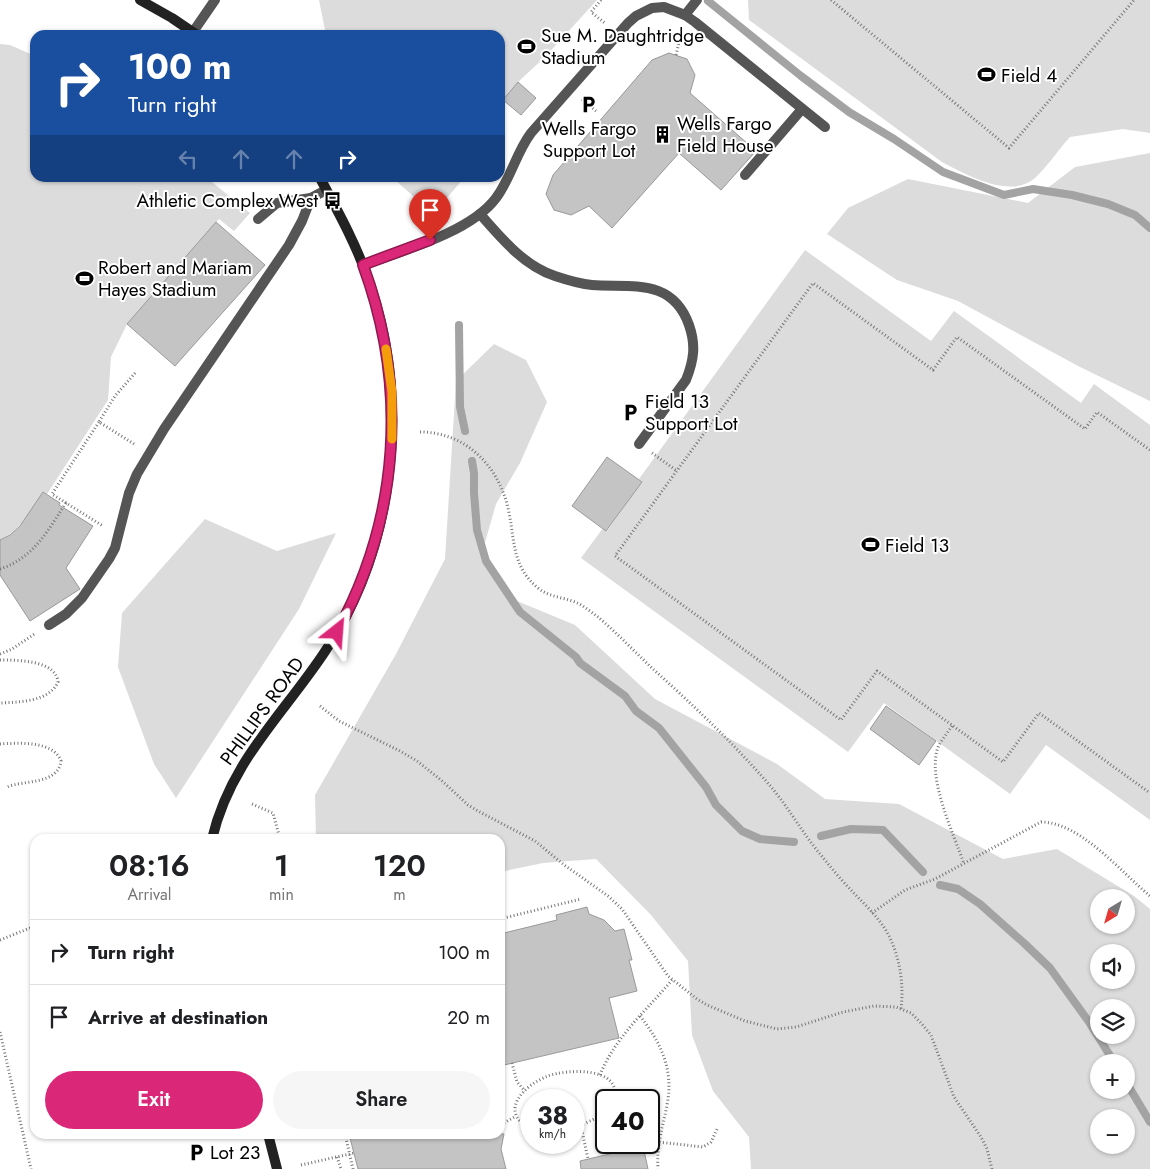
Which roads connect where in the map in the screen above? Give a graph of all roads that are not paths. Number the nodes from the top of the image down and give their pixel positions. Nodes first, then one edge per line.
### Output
1 (140, 0) edge
2 (216, 0) edge
3 (697, 0) edge
4 (685, 15) junction
5 (189, 30) edge
6 (197, 30) edge
7 (802, 109) junction
8 (824, 128) dead end
9 (745, 175) dead end
10 (505, 181) edge
11 (322, 182) edge
12 (504, 182) edge
13 (326, 190) junction
14 (311, 198) junction
15 (480, 214) junction
16 (258, 219) dead end
17 (363, 265) junction
18 (639, 444) road end
19 (49, 625) road end
20 (213, 834) edge
21 (269, 1139) edge
22 (277, 1169) edge

1 - 5 street
2 - 6 lane
3 - 4 lane
4 - 7 lane
4 - 10 lane
7 - 8 lane
7 - 9 lane
11 - 13 street, PHILLIPS ROAD
12 - 15 lane
13 - 14 lane
13 - 17 street, PHILLIPS ROAD
14 - 16 lane
14 - 19 lane
15 - 17 lane
15 - 18 lane
17 - 20 street, PHILLIPS ROAD
21 - 22 street

